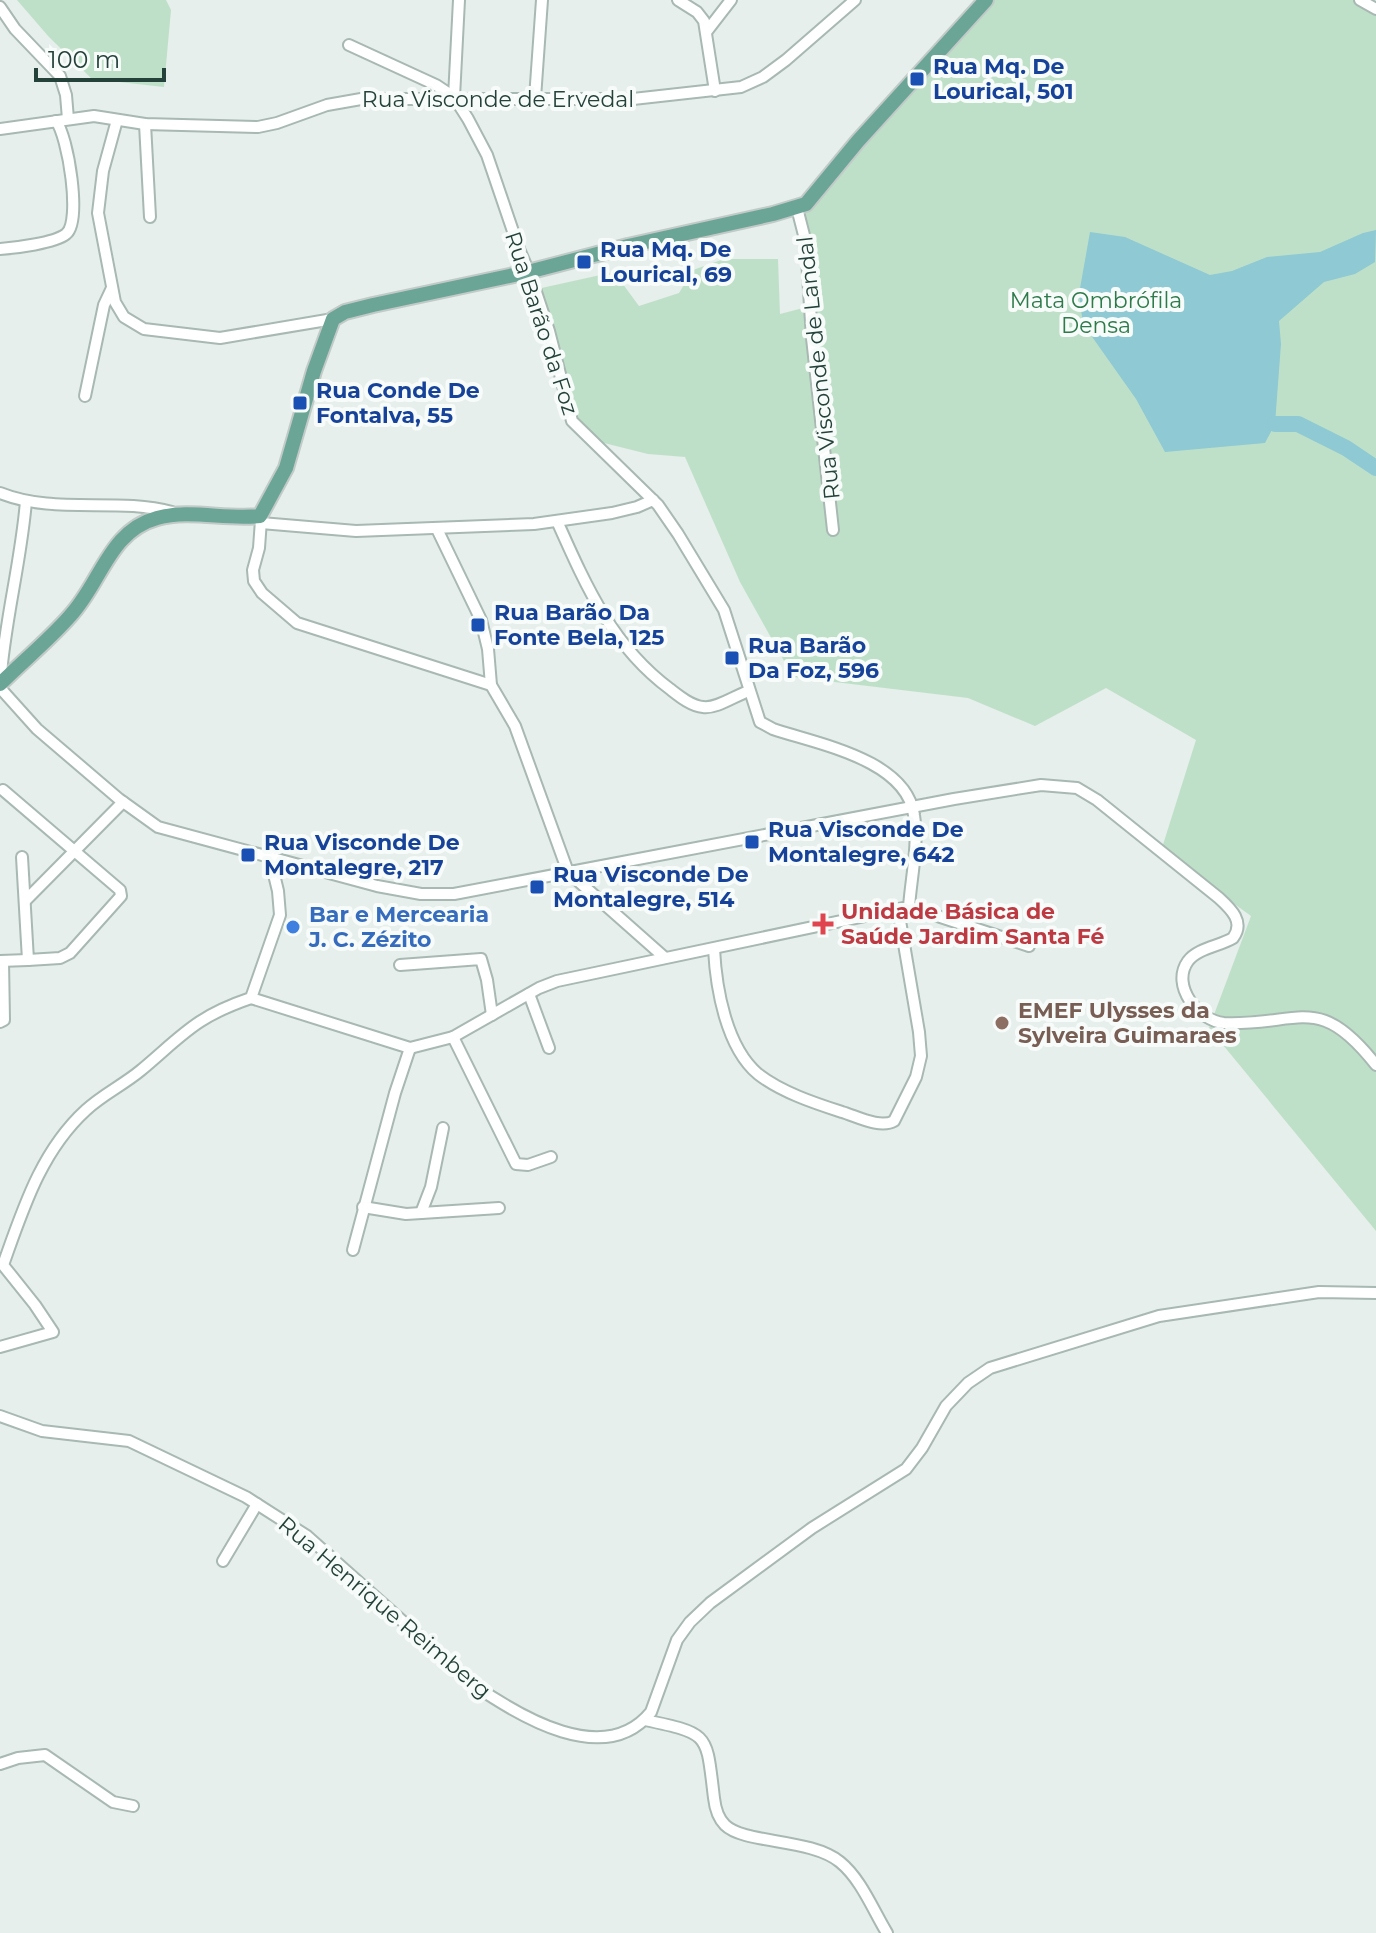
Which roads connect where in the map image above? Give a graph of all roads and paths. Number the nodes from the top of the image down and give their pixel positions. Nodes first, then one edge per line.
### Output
1 (459, 0) edge
2 (542, 0) edge
3 (678, 0) edge
4 (731, 0) edge
5 (855, 0) edge
6 (986, 0) edge
7 (1360, 0) edge
8 (0, 7) edge
9 (1376, 9) edge
10 (707, 31) junction
11 (349, 45) dead end
12 (715, 91) junction
13 (455, 98) junction
14 (535, 98) junction
15 (474, 99) junction
16 (468, 119) junction
17 (62, 120) junction
18 (117, 120) junction
19 (145, 124) junction
20 (0, 129) edge
21 (797, 208) junction
22 (150, 217) dead end
23 (0, 249) edge
24 (528, 272) junction
25 (112, 288) junction
26 (333, 319) junction
27 (85, 396) dead end
28 (0, 493) edge
29 (653, 500) junction
30 (26, 501) junction
31 (177, 515) junction
32 (261, 520) junction
33 (557, 521) junction
34 (437, 529) junction
35 (833, 530) dead end
36 (3, 631) edge
37 (491, 685) junction
38 (0, 688) edge
39 (749, 691) junction
40 (3, 790) dead end
41 (123, 802) junction
42 (912, 807) junction
43 (74, 851) junction
44 (22, 857) dead end
45 (270, 858) junction
46 (568, 872) junction
47 (25, 901) junction
48 (903, 908) junction
49 (1029, 946) dead end
50 (714, 949) junction
51 (664, 957) junction
52 (28, 960) junction
53 (2, 961) edge
54 (400, 965) dead end
55 (529, 994) junction
56 (251, 998) junction
57 (492, 1015) junction
58 (0, 1022) edge
59 (453, 1037) junction
60 (410, 1048) junction
61 (549, 1048) dead end
62 (1376, 1065) edge
63 (443, 1128) dead end
64 (551, 1157) dead end
65 (363, 1207) junction
66 (499, 1208) dead end
67 (421, 1213) junction
68 (353, 1250) dead end
69 (1376, 1293) edge
70 (0, 1347) edge
71 (0, 1416) edge
72 (257, 1504) junction
73 (223, 1561) dead end
74 (645, 1720) junction
75 (0, 1764) edge
76 (133, 1806) dead end
77 (887, 1933) edge

1 - 13 street
2 - 14 street
3 - 10 street
4 - 10 street
5 - 12 street, Rua Visconde de Ervedal
6 - 21 main road
7 - 9 street
8 - 17 street
10 - 12 street
11 - 13 street, Rua Barão da Foz
12 - 14 street, Rua Visconde de Ervedal
13 - 15 street, Rua Visconde de Ervedal
13 - 16 street, Rua Barão da Foz
13 - 19 street, Rua Visconde de Ervedal
14 - 15 street, Rua Visconde de Ervedal
15 - 16 street
16 - 24 street, Rua Barão da Foz
17 - 18 street, Rua Visconde de Ervedal
17 - 20 street, Rua Visconde de Ervedal
17 - 23 street
18 - 19 street, Rua Visconde de Ervedal
18 - 25 street
19 - 22 street
21 - 24 main road
21 - 35 street, Rua Visconde de Landal
24 - 26 main road
24 - 29 street, Rua Barão da Foz
25 - 26 street
25 - 27 street
26 - 32 main road
28 - 30 street
29 - 33 street
29 - 39 street, Rua Barão da Foz
30 - 31 street
30 - 36 street
31 - 32 main road
31 - 38 main road
32 - 34 street
32 - 37 street
33 - 34 street
33 - 39 street
34 - 37 street
36 - 38 street
37 - 46 street
38 - 41 street
39 - 42 street, Rua Barão da Foz
40 - 43 street
41 - 43 street
41 - 45 street
42 - 46 street
42 - 48 street
42 - 62 street
43 - 47 street
43 - 52 street
44 - 47 street
45 - 46 street
45 - 56 street
46 - 51 street
47 - 52 street
48 - 49 street
48 - 50 street
48 - 50 street
50 - 51 street
51 - 55 street
52 - 53 street
53 - 58 street
54 - 57 street
55 - 57 street
55 - 61 street
56 - 60 street
56 - 70 street
57 - 59 street
59 - 60 street
59 - 64 street
60 - 65 street
63 - 67 street
65 - 67 street
65 - 68 street
66 - 67 street
69 - 74 street
71 - 72 street, Rua Henrique Reimberg
72 - 73 street
72 - 74 street, Rua Henrique Reimberg
74 - 77 street
75 - 76 street

